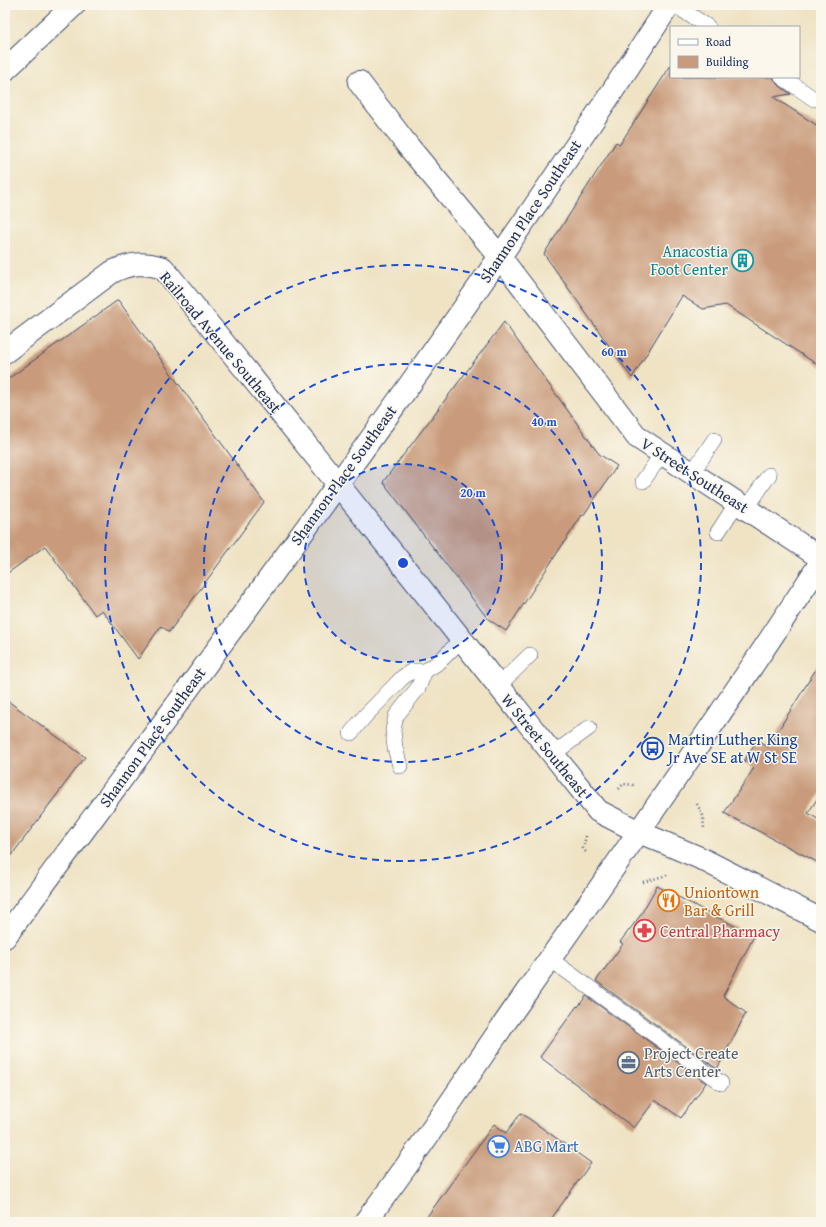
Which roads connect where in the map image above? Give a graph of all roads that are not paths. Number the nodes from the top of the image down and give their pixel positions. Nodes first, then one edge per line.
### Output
1 (59, 5) edge
2 (74, 5) edge
3 (669, 5) edge
4 (675, 5) edge
5 (706, 26) edge
6 (5, 69) edge
7 (784, 78) edge
8 (359, 82) dead end
9 (821, 98) edge
10 (500, 256) junction
11 (5, 352) edge
12 (714, 440) dead end
13 (662, 454) junction
14 (692, 473) junction
15 (769, 475) dead end
16 (643, 481) dead end
17 (338, 484) junction
18 (742, 506) junction
19 (718, 532) dead end
20 (821, 558) edge
21 (821, 562) edge
22 (461, 640) junction
23 (530, 655) dead end
24 (425, 671) junction
25 (498, 686) junction
26 (590, 728) dead end
27 (351, 733) dead end
28 (553, 754) junction
29 (400, 766) dead end
30 (639, 832) junction
31 (821, 920) edge
32 (5, 937) edge
33 (550, 959) junction
34 (721, 1083) dead end
35 (365, 1222) edge

1 - 6 main road
2 - 6 main road
3 - 10 main road, Shannon Place Southeast
4 - 5 lane
7 - 9 lane
8 - 10 main road, V Street Southeast
10 - 13 main road, V Street Southeast
10 - 17 main road, Shannon Place Southeast
11 - 17 main road, Railroad Avenue Southeast
12 - 14 lane
13 - 14 main road, V Street Southeast
13 - 16 lane
14 - 18 main road, V Street Southeast
15 - 18 lane
17 - 22 main road, W Street Southeast
17 - 32 main road, Shannon Place Southeast
18 - 19 lane
18 - 20 main road, V Street Southeast
21 - 30 main road
22 - 24 lane
22 - 25 main road, W Street Southeast
23 - 25 lane
24 - 27 lane
24 - 29 lane
25 - 28 main road, W Street Southeast
26 - 28 lane
28 - 30 main road, W Street Southeast
30 - 31 main road, W Street Southeast
30 - 33 main road
33 - 34 lane
33 - 35 main road

